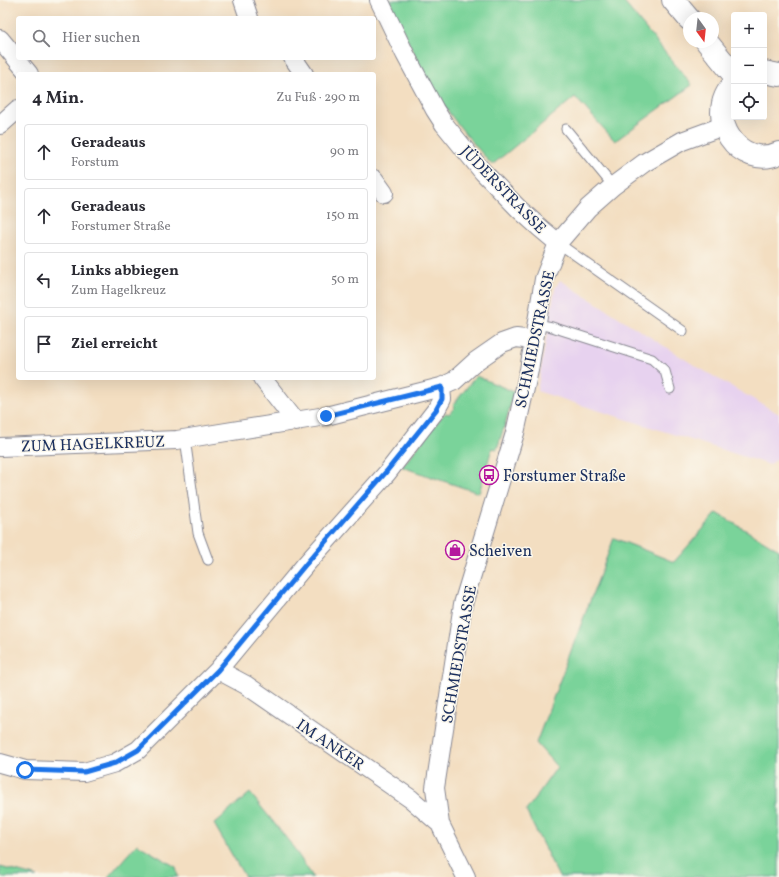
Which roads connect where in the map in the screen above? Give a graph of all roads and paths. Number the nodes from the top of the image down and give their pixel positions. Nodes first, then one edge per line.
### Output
1 (243, 0) edge
2 (379, 0) edge
3 (673, 0) edge
4 (683, 12) edge
5 (248, 16) edge
6 (0, 39) edge
7 (712, 48) edge
8 (16, 58) edge
9 (17, 60) edge
10 (294, 60) edge
11 (731, 71) edge
12 (27, 72) edge
13 (303, 72) edge
14 (767, 73) edge
15 (779, 75) edge
16 (731, 87) edge
17 (16, 110) edge
18 (0, 125) edge
19 (723, 126) junction
20 (566, 129) dead end
21 (779, 153) edge
22 (613, 186) junction
23 (558, 243) junction
24 (683, 331) dead end
25 (535, 332) junction
26 (264, 380) edge
27 (442, 387) junction
28 (670, 388) dead end
29 (296, 422) junction
30 (185, 438) junction
31 (0, 447) edge
32 (208, 560) dead end
33 (218, 670) junction
34 (1, 762) edge
35 (440, 824) junction
36 (466, 877) edge

1 - 5 street
2 - 23 street, JÜDERSTRASSE
3 - 4 main road
6 - 8 street
7 - 11 main road
9 - 12 street
10 - 13 street
14 - 15 main road
16 - 19 main road
17 - 18 street
19 - 21 main road
19 - 22 street
20 - 22 lane
22 - 23 street
23 - 24 lane, JÜDERSTRASSE
23 - 25 street, SCHMIEDSTRASSE
25 - 27 street
25 - 28 lane
25 - 35 street, SCHMIEDSTRASSE
26 - 29 street
27 - 29 street, ZUM HAGELKREUZ
27 - 33 street
29 - 30 street, ZUM HAGELKREUZ
30 - 31 street, ZUM HAGELKREUZ
30 - 32 lane, ZUM HAGELKREUZ
33 - 34 street
33 - 35 street, IM ANKER
35 - 36 street, SCHMIEDSTRASSE

